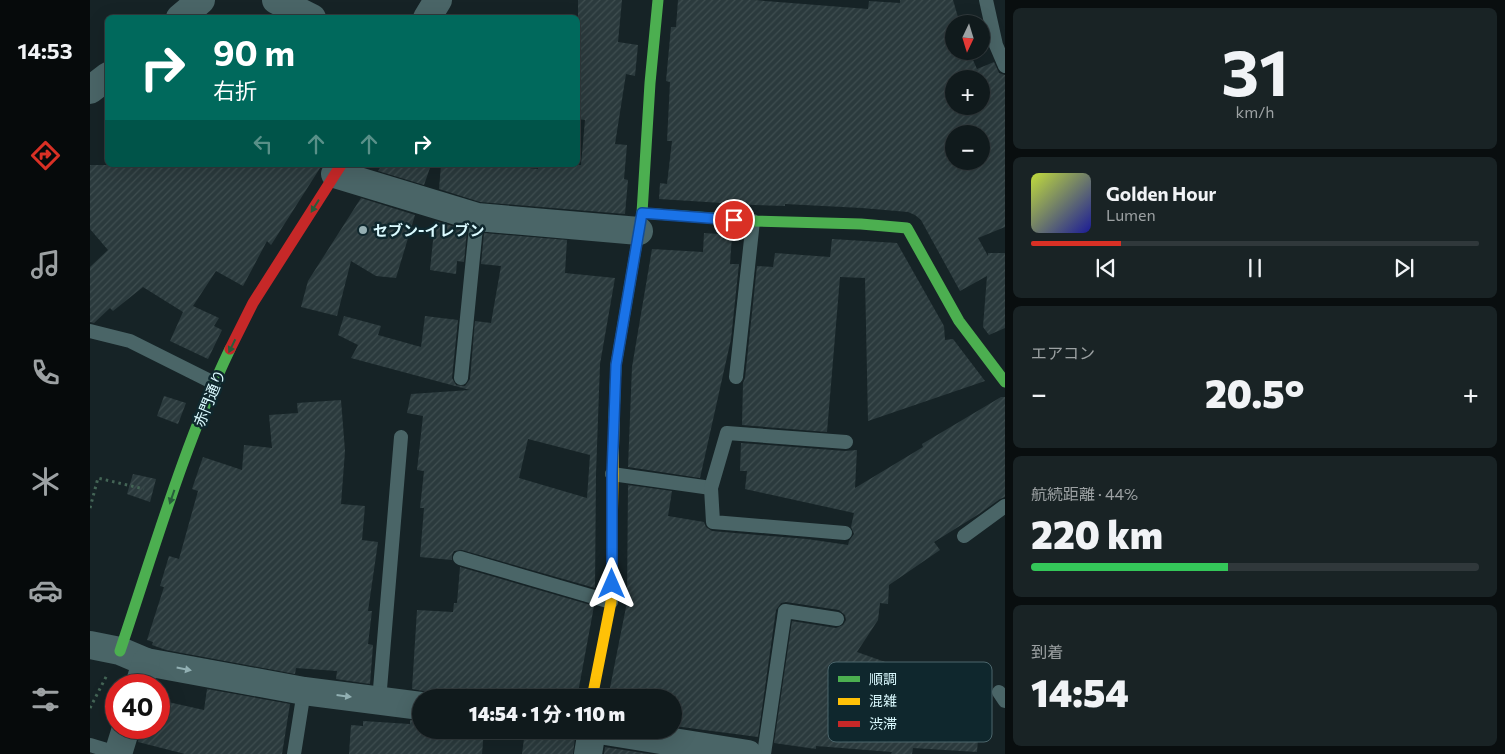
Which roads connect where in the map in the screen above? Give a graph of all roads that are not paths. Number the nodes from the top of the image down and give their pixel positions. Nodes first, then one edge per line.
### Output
1 (201, 0) edge
2 (276, 0) edge
3 (438, 0) edge
4 (658, 0) edge
5 (986, 0) edge
6 (184, 15) edge
7 (306, 15) edge
8 (429, 15) edge
9 (1005, 66) edge
10 (105, 78) edge
11 (90, 90) edge
12 (338, 169) edge
13 (478, 217) junction
14 (753, 221) junction
15 (640, 222) junction
16 (90, 331) edge
17 (736, 377) dead end
18 (461, 378) dead end
19 (1005, 382) edge
20 (214, 383) junction
21 (400, 437) dead end
22 (846, 442) dead end
23 (612, 474) junction
24 (711, 488) junction
25 (1005, 506) edge
26 (845, 533) dead end
27 (964, 536) dead end
28 (460, 558) dead end
29 (611, 602) junction
30 (837, 619) dead end
31 (90, 645) edge
32 (120, 651) junction
33 (143, 673) edge
34 (594, 689) edge
35 (304, 691) junction
36 (379, 701) junction
37 (412, 705) edge
38 (123, 739) edge
39 (590, 739) edge
40 (655, 739) edge
41 (90, 745) edge
42 (119, 754) edge
43 (294, 754) edge
44 (588, 754) edge
45 (748, 754) edge
46 (764, 754) edge

1 - 6 street
2 - 7 street
3 - 8 street
4 - 15 street
5 - 9 lane
10 - 11 street
12 - 13 street
12 -> 20 street, 赤門通り
13 - 15 street
13 - 18 lane
14 - 15 street
14 - 17 lane
14 - 19 street
15 - 23 street
16 - 20 lane
20 -> 32 street, 赤門通り
21 - 36 lane
22 - 24 lane
23 - 24 lane
23 - 29 street
24 - 26 lane
25 - 27 lane
28 - 29 lane
29 - 34 street
30 - 46 lane
31 - 32 street
32 - 33 street
33 -> 35 street
35 -> 36 street
35 - 43 lane
36 - 37 street
38 - 42 street
39 - 44 street
40 - 45 street
41 - 42 lane

